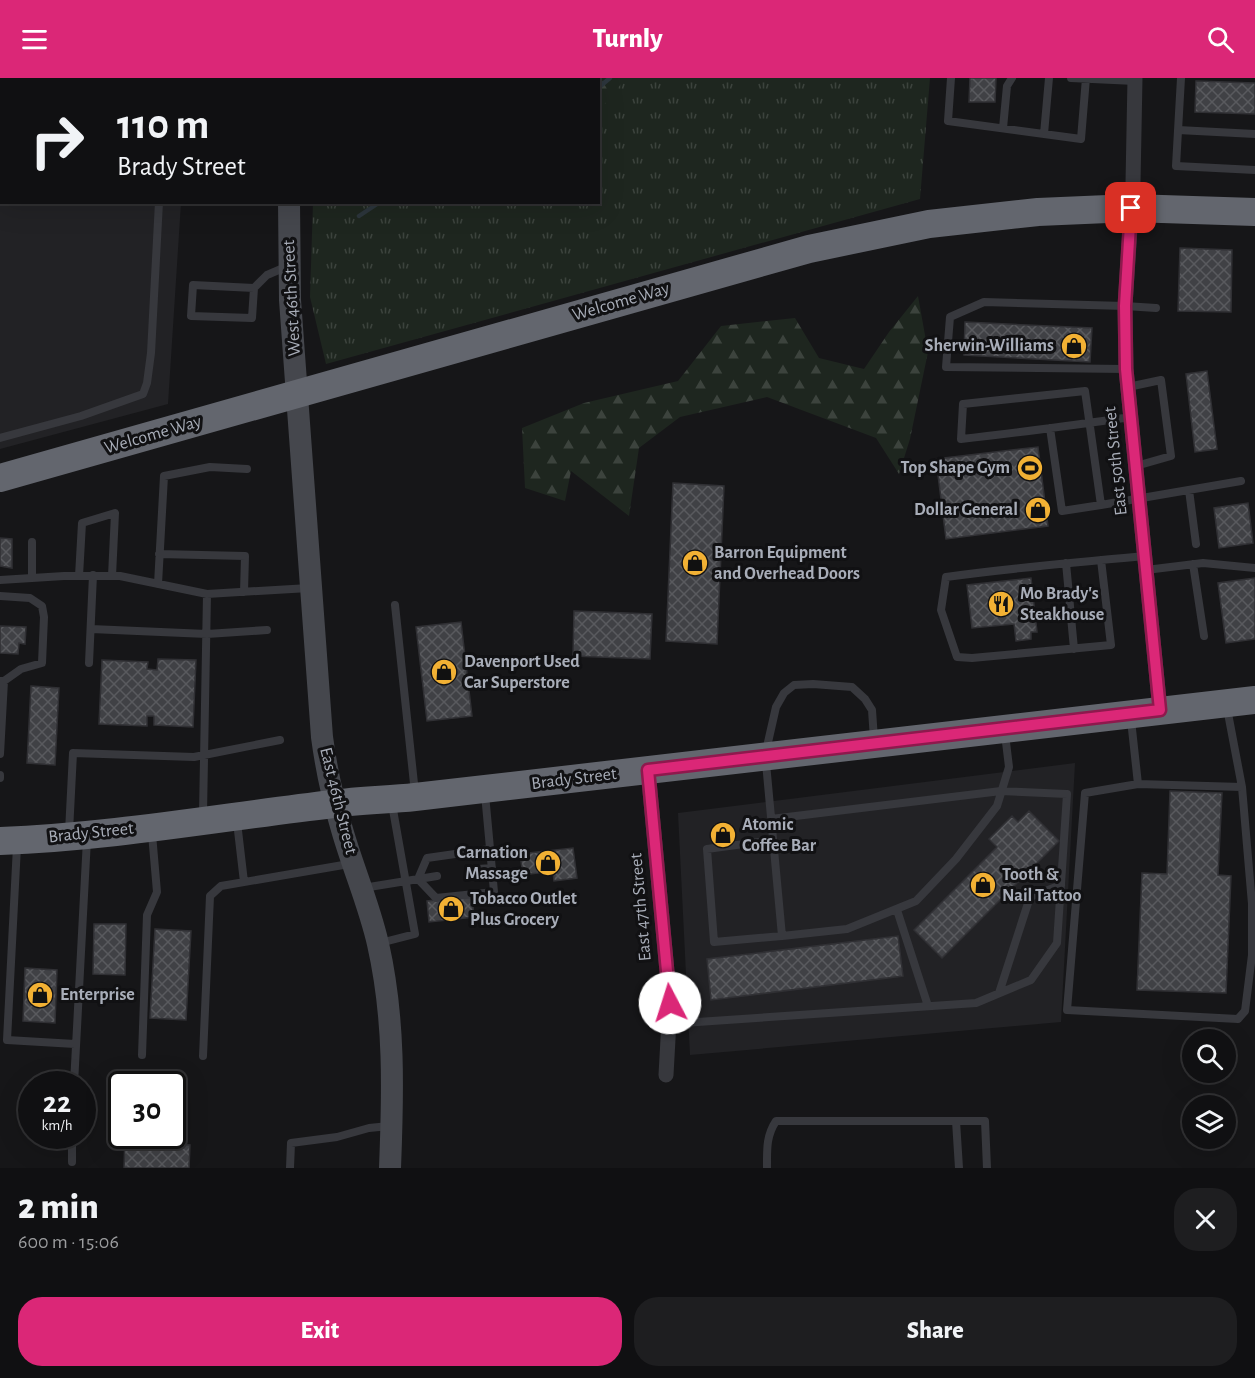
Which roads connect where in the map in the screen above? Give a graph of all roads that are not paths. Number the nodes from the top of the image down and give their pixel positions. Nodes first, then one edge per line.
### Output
1 (951, 78) edge
2 (1012, 78) edge
3 (1049, 78) edge
4 (1071, 78) edge
5 (1086, 78) edge
6 (1181, 78) edge
7 (1135, 80) edge
8 (1003, 128) junction
9 (1178, 130) junction
10 (1044, 134) junction
11 (1255, 134) edge
12 (1255, 170) edge
13 (159, 204) edge
14 (289, 204) edge
15 (1131, 208) junction
16 (1255, 212) edge
17 (289, 266) junction
18 (254, 288) junction
19 (1125, 306) junction
20 (1156, 309) dead end
21 (1126, 369) junction
22 (1128, 387) junction
23 (296, 394) junction
24 (1131, 417) junction
25 (1090, 423) junction
26 (1050, 428) junction
27 (0, 438) edge
28 (1136, 466) junction
29 (248, 469) dead end
30 (0, 478) edge
31 (1241, 482) dead end
32 (1189, 490) junction
33 (1139, 498) junction
34 (1101, 505) junction
35 (32, 542) dead end
36 (1196, 544) dead end
37 (159, 554) junction
38 (1101, 560) junction
39 (1066, 563) junction
40 (1145, 563) junction
41 (1193, 564) junction
42 (1255, 568) edge
43 (93, 575) junction
44 (79, 576) junction
45 (112, 576) junction
46 (32, 578) junction
47 (0, 580) edge
48 (158, 584) junction
49 (310, 588) junction
50 (244, 592) junction
51 (207, 594) junction
52 (0, 596) edge
53 (395, 605) dead end
54 (91, 629) junction
55 (267, 630) dead end
56 (207, 634) junction
57 (1204, 636) dead end
58 (1074, 649) junction
59 (89, 663) dead end
60 (2, 681) edge
61 (1255, 700) edge
62 (1227, 703) junction
63 (1160, 710) junction
64 (1130, 714) junction
65 (1005, 728) junction
66 (280, 740) dead end
67 (875, 744) junction
68 (0, 753) edge
69 (204, 754) junction
70 (765, 756) junction
71 (648, 770) junction
72 (1138, 784) junction
73 (1242, 787) junction
74 (485, 789) junction
75 (1002, 791) junction
76 (403, 799) junction
77 (335, 803) junction
78 (237, 818) junction
79 (771, 819) junction
80 (203, 821) junction
81 (152, 826) junction
82 (78, 835) junction
83 (773, 840) junction
84 (9, 841) edge
85 (490, 849) junction
86 (354, 863) junction
87 (492, 868) junction
88 (478, 869) dead end
89 (437, 876) dead end
90 (418, 879) junction
91 (405, 880) junction
92 (244, 882) junction
93 (1061, 885) junction
94 (362, 888) junction
95 (897, 910) junction
96 (782, 936) junction
97 (378, 943) junction
98 (999, 993) junction
99 (928, 1006) junction
100 (669, 1024) junction
101 (75, 1044) junction
102 (142, 1055) dead end
103 (202, 1056) dead end
104 (74, 1071) edge
105 (666, 1076) dead end
106 (956, 1121) junction
107 (392, 1126) junction
108 (72, 1149) edge
109 (72, 1162) dead end
110 (290, 1168) edge
111 (390, 1168) edge
112 (767, 1168) edge
113 (959, 1168) edge
114 (987, 1168) edge

1 - 8 lane
2 - 8 lane
3 - 10 lane
4 - 5 lane
5 - 7 lane
5 - 10 lane
6 - 9 lane
7 - 15 street, East 50th Street
8 - 10 lane
9 - 11 lane
9 - 12 lane
13 - 27 lane
14 - 17 street, West 46th Street
15 - 16 highway, Welcome Way
15 - 19 street, East 50th Street
15 - 23 highway, Welcome Way
17 - 18 lane
17 - 23 street, West 46th Street
18 - 18 lane
19 - 20 lane
19 - 21 street, East 50th Street
19 - 21 lane
21 - 22 street, East 50th Street
22 - 24 street, East 50th Street
22 - 28 lane
23 - 30 highway, Welcome Way
23 - 49 street, East 46th Street
24 - 25 lane
24 - 28 street, East 50th Street
25 - 26 lane
25 - 26 lane
25 - 34 lane
26 - 34 lane
28 - 33 street, East 50th Street
29 - 37 lane
31 - 32 lane
32 - 33 lane
32 - 36 lane
33 - 34 lane
33 - 40 street, East 50th Street
35 - 46 lane
37 - 48 lane
37 - 50 lane
38 - 39 lane
38 - 40 lane
38 - 58 lane
39 - 58 lane
39 - 58 lane
40 - 41 lane
40 - 63 street, East 50th Street
41 - 42 lane
41 - 57 lane
43 - 44 lane
43 - 45 lane
43 - 54 lane
44 - 45 lane
44 - 46 lane
45 - 48 lane
46 - 47 lane
48 - 51 lane
49 - 50 lane
49 - 77 street, East 46th Street
50 - 51 lane
51 - 56 lane
52 - 60 lane
53 - 76 lane
54 - 56 lane
54 - 59 lane
55 - 56 lane
56 - 69 lane
60 - 68 lane
61 - 62 highway, Brady Street
62 - 63 highway, Brady Street
62 - 73 lane
63 - 64 highway, Brady Street
64 - 65 highway, Brady Street
64 - 72 lane
65 - 67 highway, Brady Street
65 - 75 lane
66 - 69 lane
67 - 70 highway, Brady Street
67 - 70 lane
69 - 80 lane
69 - 82 lane
70 - 71 highway, Brady Street
70 - 79 lane
71 - 74 highway, Brady Street
71 - 100 street, East 47th Street
72 - 73 lane
72 - 73 lane
74 - 76 highway, Brady Street
74 - 85 lane
75 - 79 lane
75 - 93 lane
75 - 95 lane
76 - 77 highway, Brady Street
76 - 91 lane
77 - 78 highway, Brady Street
77 - 86 street, East 46th Street
78 - 80 highway, Brady Street
78 - 92 lane
79 - 83 lane
80 - 81 highway, Brady Street
81 - 82 highway, Brady Street
81 - 102 lane
82 - 84 highway, Brady Street
82 - 101 lane
83 - 96 lane
83 - 96 lane
84 - 101 lane
85 - 87 lane
85 - 90 lane
86 - 92 lane
86 - 94 street, East 46th Street
87 - 88 lane
87 - 90 lane
89 - 90 lane
90 - 91 lane
91 - 94 lane
91 - 97 lane
92 - 103 lane
93 - 98 lane
93 - 98 lane
94 - 97 street, East 46th Street
95 - 96 lane
95 - 99 lane
97 - 107 street, East 46th Street
98 - 99 lane
99 - 100 lane
100 - 105 street, East 47th Street
101 - 104 lane
106 - 112 lane
106 - 113 lane
106 - 114 lane
107 - 110 lane
107 - 111 street, East 46th Street
108 - 109 lane

